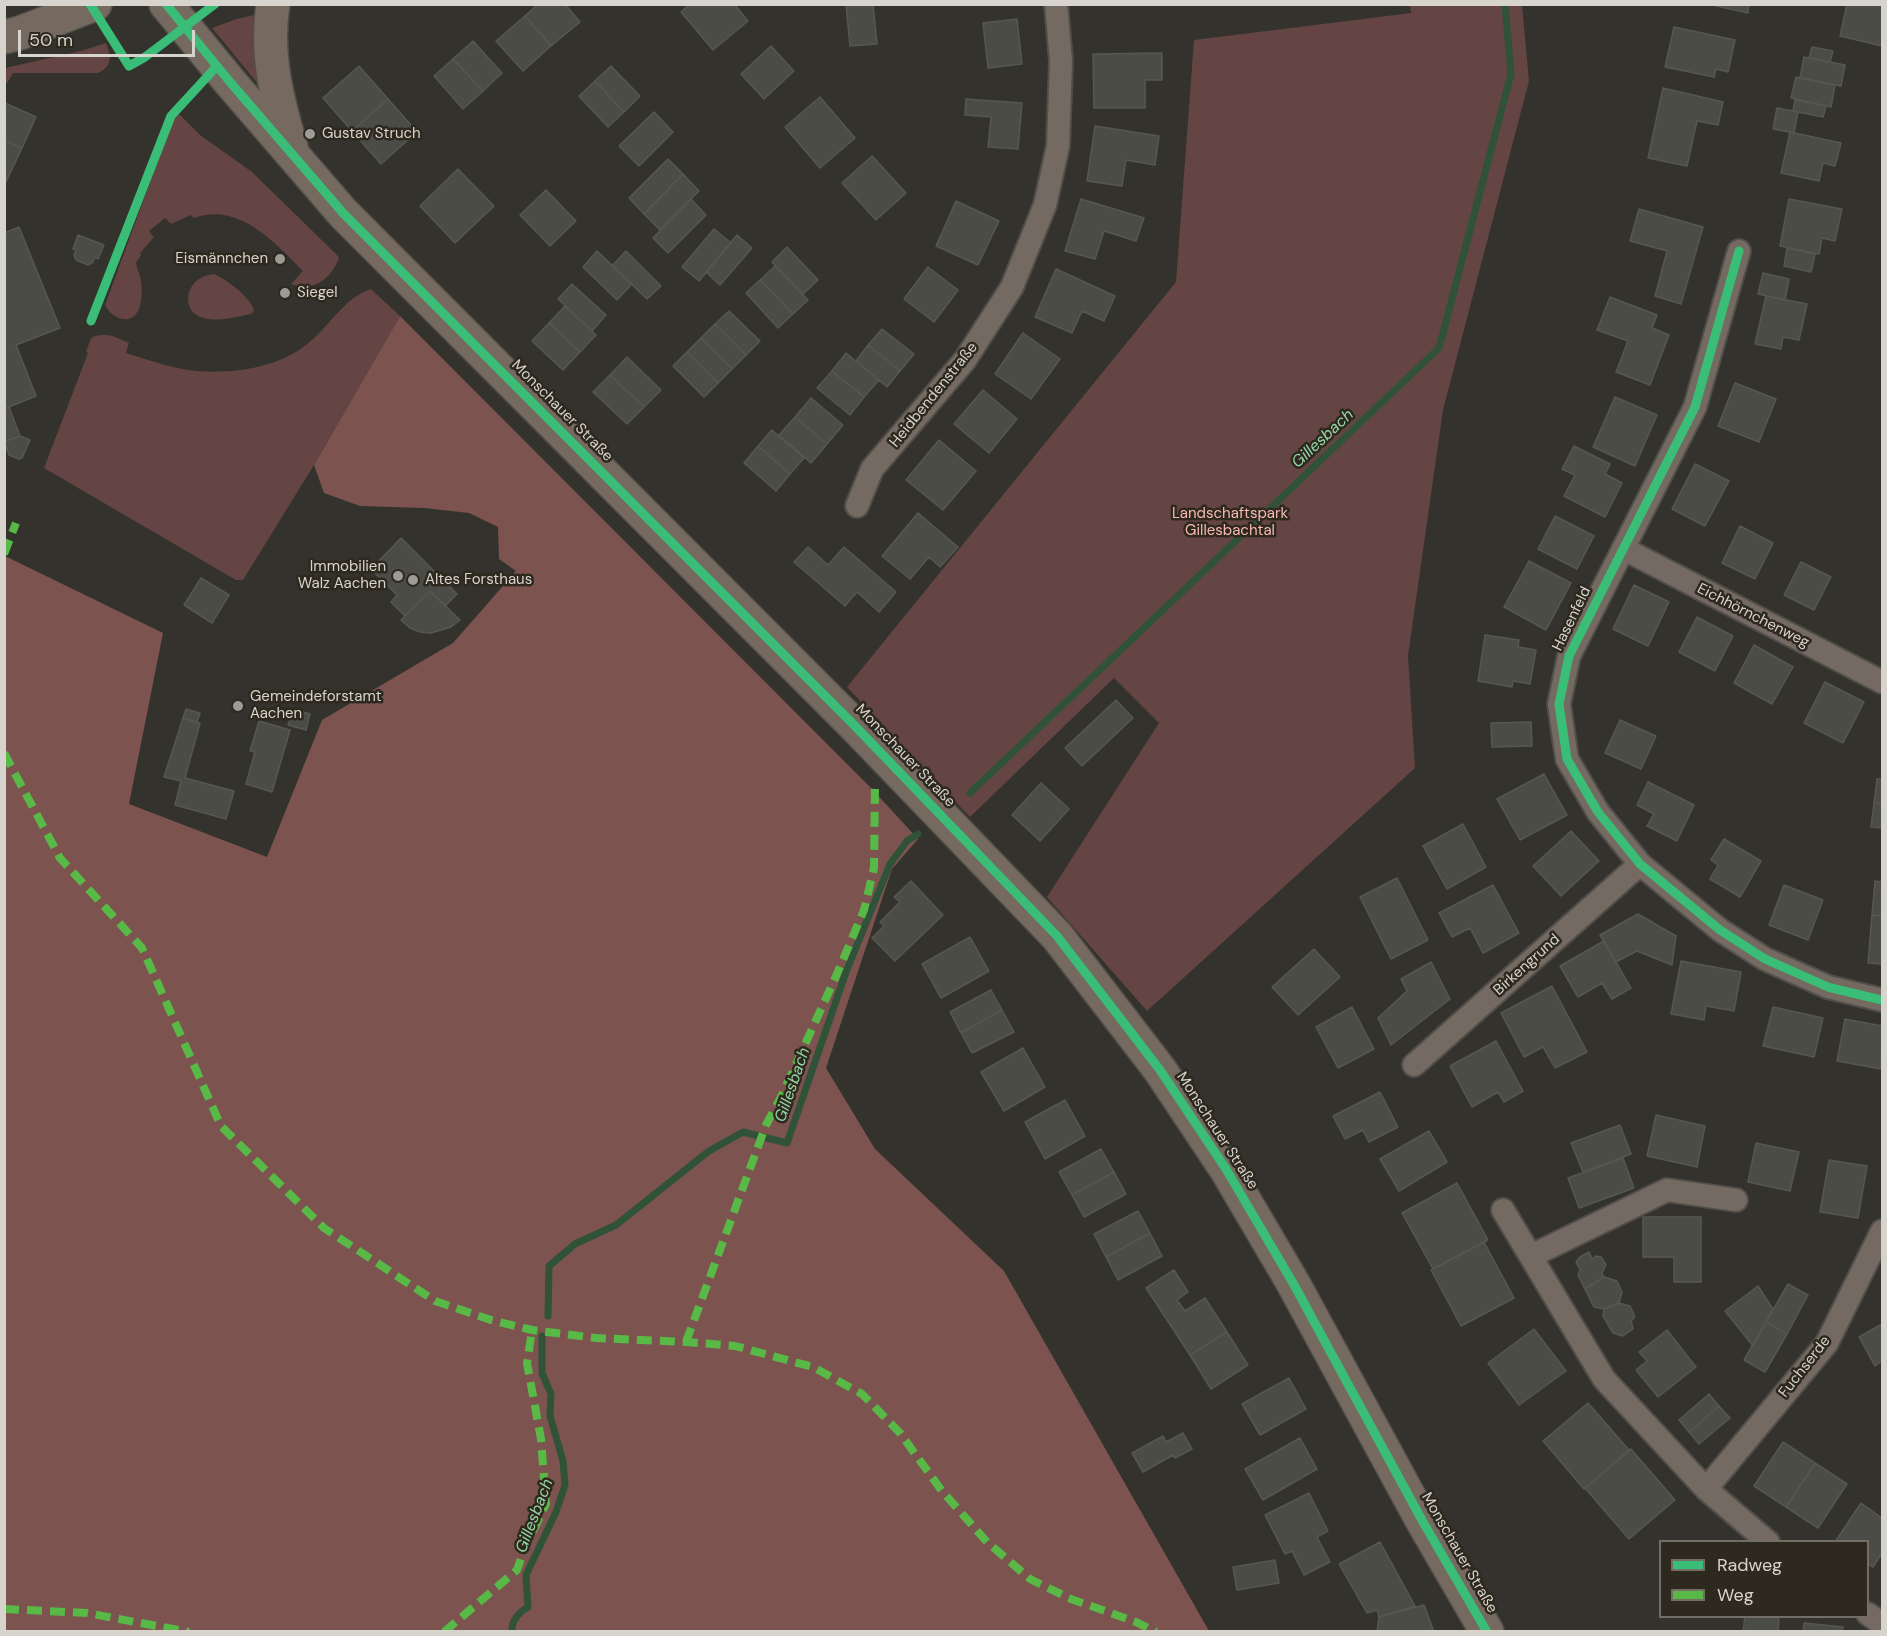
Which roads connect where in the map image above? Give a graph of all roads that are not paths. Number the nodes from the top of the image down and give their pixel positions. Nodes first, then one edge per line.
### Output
1 (95, 4) edge
2 (166, 4) edge
3 (273, 4) edge
4 (1056, 4) edge
5 (4, 37) edge
6 (294, 157) junction
7 (1739, 251) dead end
8 (857, 506) dead end
9 (1624, 549) junction
10 (1882, 682) edge
11 (1640, 864) junction
12 (1882, 1000) edge
13 (1414, 1065) dead end
14 (1736, 1200) dead end
15 (1503, 1210) dead end
16 (1882, 1231) edge
17 (1531, 1256) junction
18 (1706, 1489) junction
19 (1766, 1540) edge
20 (1869, 1615) edge
21 (1882, 1624) edge
22 (1487, 1632) edge

1 - 5 main road
2 - 6 main road, Monschauer Straße
3 - 6 main road
4 - 8 street, Heidbendenstraße
6 - 22 main road, Monschauer Straße
7 - 9 street, Hasenfeld
9 - 10 street, Eichhörnchenweg
9 - 11 street, Hasenfeld
11 - 12 street, Hasenfeld
11 - 13 street, Birkengrund
14 - 17 street
15 - 17 street
16 - 18 street, Fuchserde
17 - 18 street
18 - 19 street
20 - 21 street

